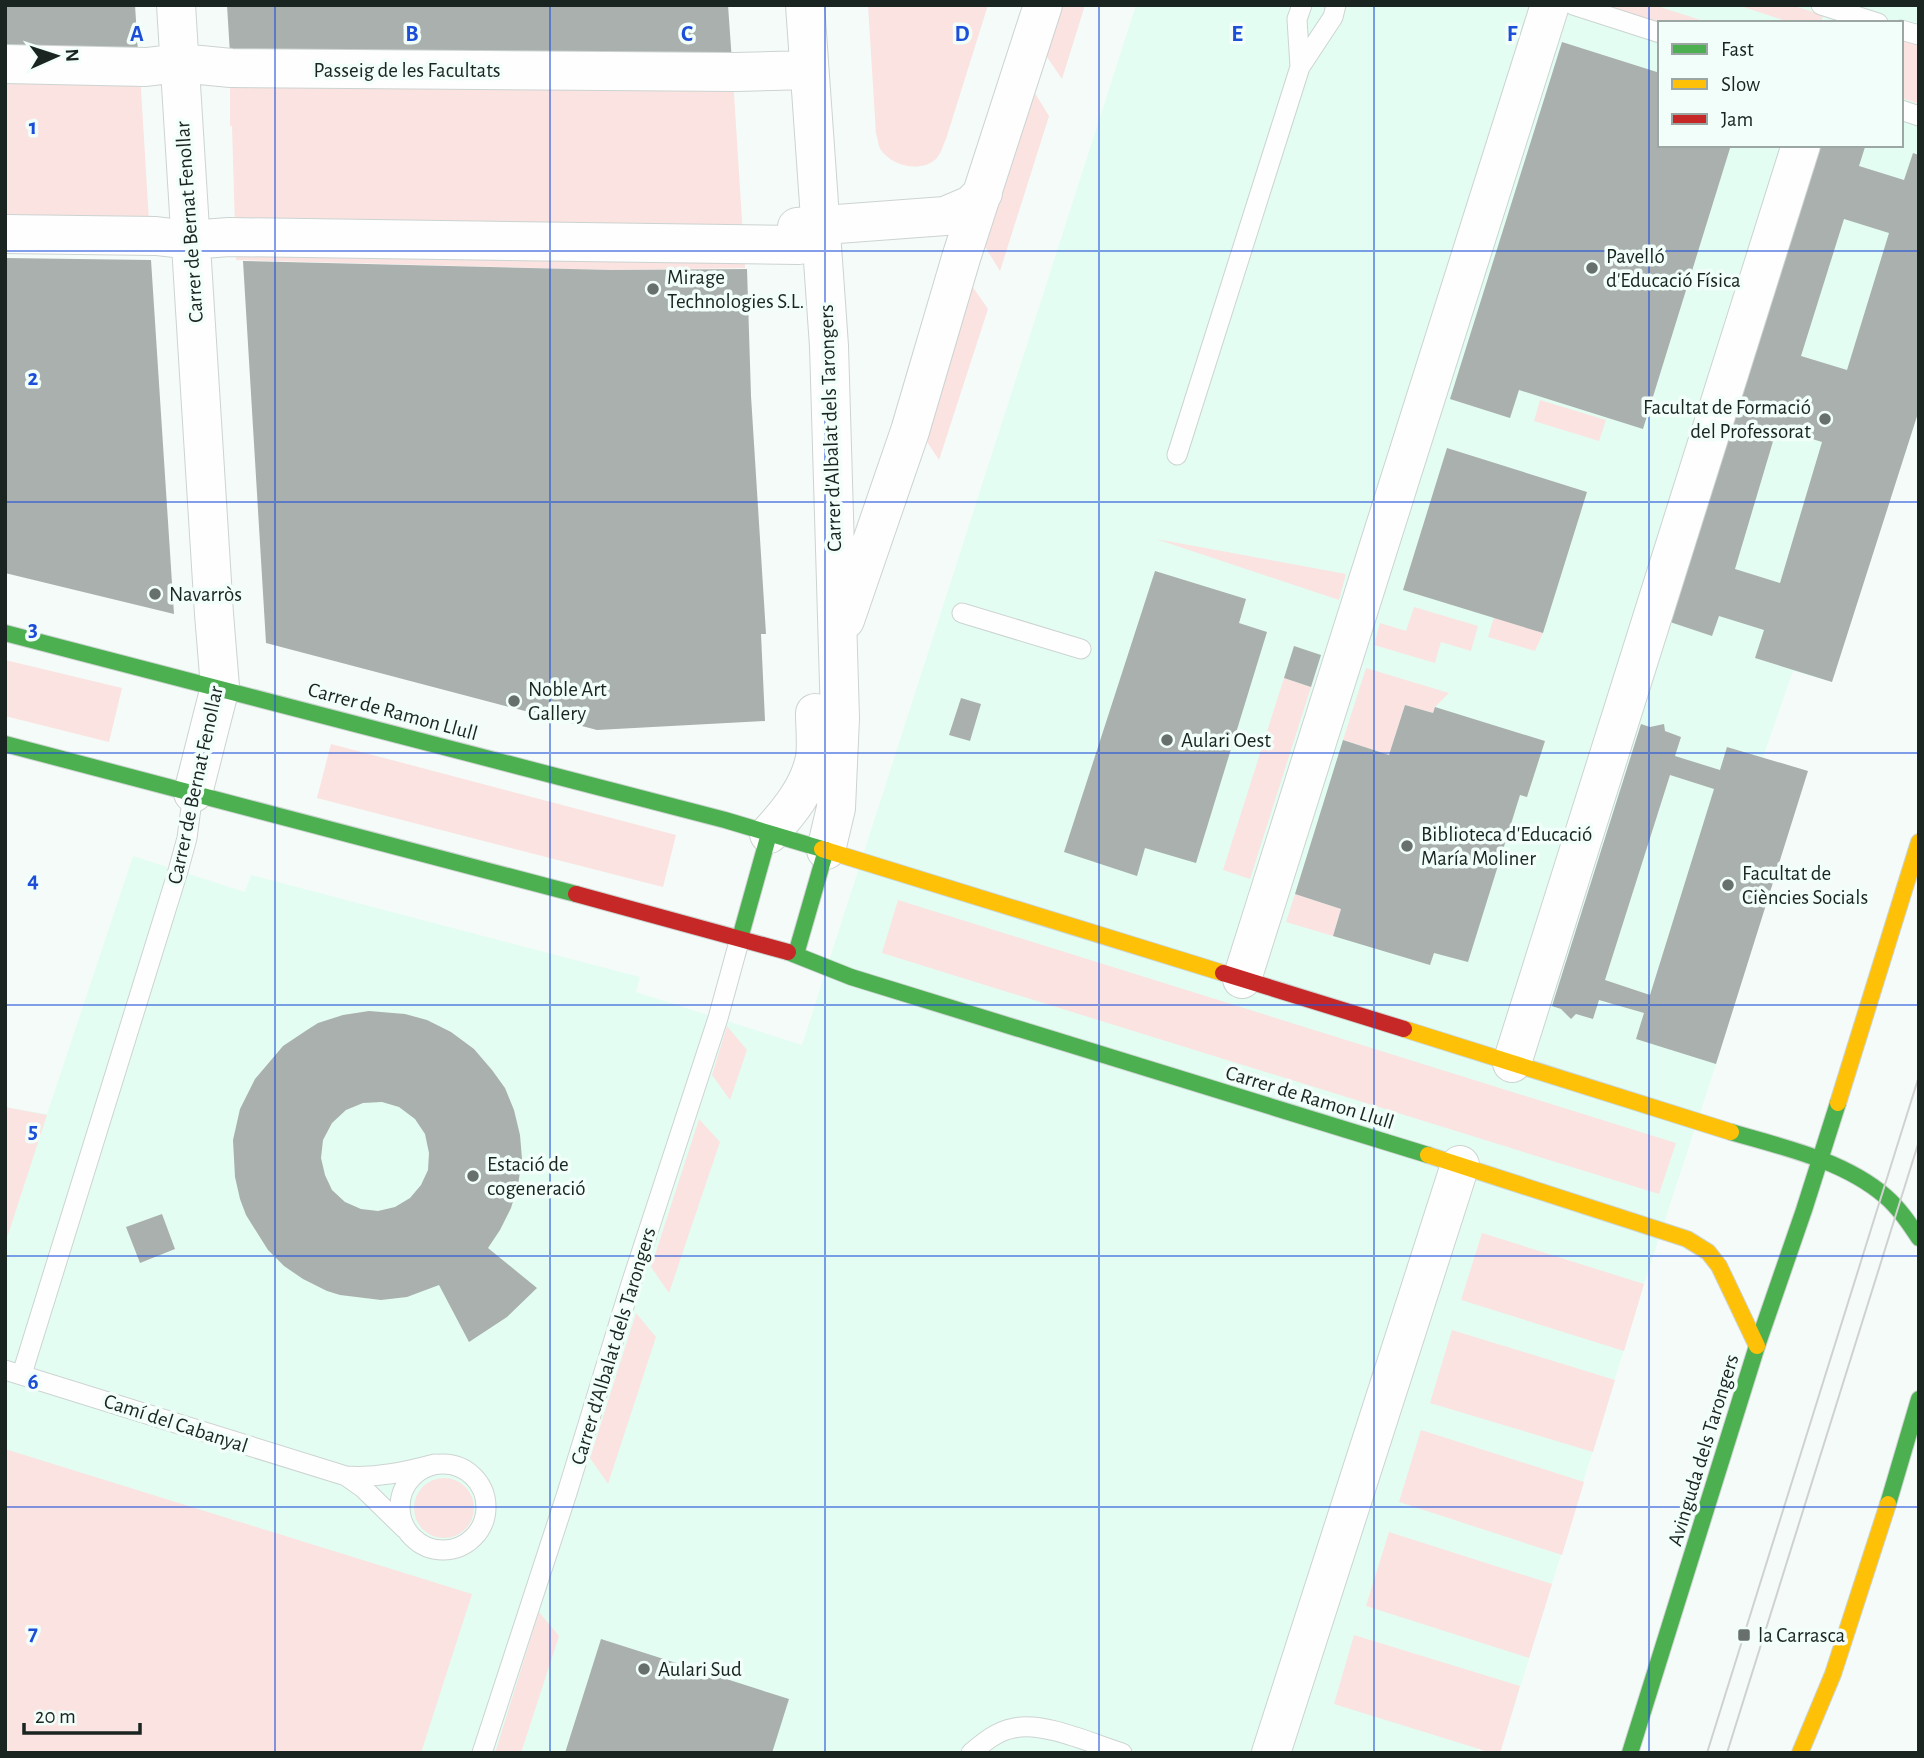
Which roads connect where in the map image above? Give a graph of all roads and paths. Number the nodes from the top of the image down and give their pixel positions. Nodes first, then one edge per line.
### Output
1 (176, 5) edge
2 (780, 5) edge
3 (805, 5) edge
4 (1043, 5) edge
5 (1301, 5) edge
6 (1336, 5) edge
7 (1550, 5) edge
8 (1573, 5) edge
9 (1821, 5) edge
10 (1872, 21) edge
11 (1658, 32) edge
12 (180, 63) junction
13 (5, 64) edge
14 (1300, 67) junction
15 (797, 70) junction
16 (1800, 147) edge
17 (983, 193) junction
18 (805, 232) junction
19 (5, 234) edge
20 (190, 240) junction
21 (1177, 455) dead end
22 (962, 613) dead end
23 (5, 632) edge
24 (838, 641) junction
25 (1081, 649) dead end
26 (220, 687) junction
27 (5, 744) edge
28 (193, 793) junction
29 (769, 834) junction
30 (1919, 842) edge
31 (827, 850) junction
32 (740, 938) junction
33 (796, 954) junction
34 (1242, 979) junction
35 (1512, 1063) junction
36 (1819, 1160) junction
37 (1460, 1165) junction
38 (1919, 1238) edge
39 (1757, 1346) junction
40 (13, 1372) edge
41 (1919, 1399) edge
42 (435, 1464) junction
43 (346, 1476) junction
44 (407, 1532) junction
45 (482, 1753) edge
46 (971, 1753) edge
47 (1122, 1753) edge
48 (1271, 1753) edge
49 (1630, 1753) edge
50 (1800, 1753) edge

1 - 12 street, Carrer de Bernat Fenollar
2 - 15 street, Carrer d'Albalat dels Tarongers
3 - 15 street, Carrer d'Albalat dels Tarongers
4 - 17 street
5 - 14 lane
6 - 14 lane
7 - 34 street
8 - 11 lane
9 - 10 lane
12 - 13 street, Passeig de les Facultats
12 - 15 street, Passeig de les Facultats
12 - 20 street, Carrer de Bernat Fenollar
14 - 21 lane
15 - 18 street, Carrer d'Albalat dels Tarongers
16 - 35 street
17 - 18 street
17 - 24 street
18 - 20 street
18 - 24 street, Carrer d'Albalat dels Tarongers
18 - 29 street, Carrer d'Albalat dels Tarongers
19 - 20 street
20 - 26 street, Carrer de Bernat Fenollar
22 - 25 lane
23 - 26 main road, Carrer de Ramon Llull
24 - 31 street, Carrer d'Albalat dels Tarongers
26 - 28 street, Carrer de Bernat Fenollar
26 - 29 main road, Carrer de Ramon Llull
27 - 28 main road, Carrer de Ramon Llull
28 - 32 main road, Carrer de Ramon Llull
28 - 40 lane, Carrer de Bernat Fenollar
29 - 31 main road, Carrer de Ramon Llull
29 - 32 main road
30 - 36 main road, Avinguda dels Tarongers
31 - 33 main road
31 - 34 main road, Carrer de Ramon Llull
32 - 33 main road, Carrer de Ramon Llull
32 - 45 lane, Carrer d'Albalat dels Tarongers
33 - 37 main road, Carrer de Ramon Llull
34 - 35 main road, Carrer de Ramon Llull
35 - 36 main road, Carrer de Ramon Llull
36 - 38 main road
36 - 39 main road, Avinguda dels Tarongers
37 - 39 main road, Carrer de Ramon Llull
37 - 48 street
39 - 49 main road, Avinguda dels Tarongers
40 - 43 lane, Camí del Cabanyal
41 - 50 main road
42 - 43 lane
42 - 44 lane
42 - 44 lane
43 - 44 lane
46 - 47 lane

